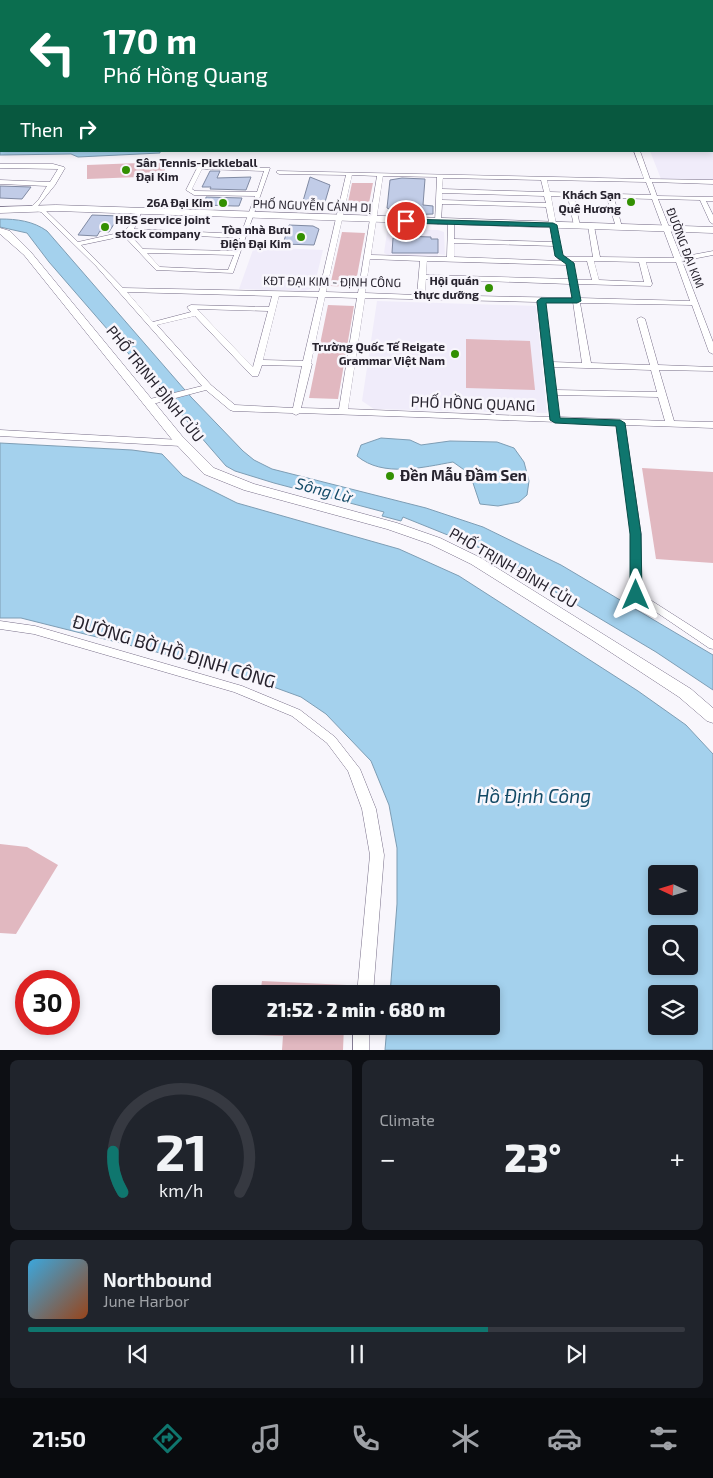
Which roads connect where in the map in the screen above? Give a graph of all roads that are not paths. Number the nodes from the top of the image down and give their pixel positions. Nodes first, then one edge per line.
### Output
1 (637, 152) edge
2 (0, 166) edge
3 (279, 172) dead end
4 (349, 174) junction
5 (380, 174) junction
6 (440, 175) junction
7 (544, 178) junction
8 (648, 180) junction
9 (0, 182) edge
10 (713, 182) edge
11 (53, 184) junction
12 (439, 191) junction
13 (258, 194) junction
14 (548, 194) junction
15 (571, 195) junction
16 (610, 196) junction
17 (654, 197) junction
18 (702, 198) junction
19 (713, 199) edge
20 (439, 202) junction
21 (550, 205) junction
22 (33, 208) junction
23 (0, 210) edge
24 (139, 211) junction
25 (251, 216) junction
26 (339, 219) junction
27 (374, 220) junction
28 (438, 222) junction
29 (713, 222) edge
30 (451, 223) junction
31 (553, 225) junction
32 (577, 226) junction
33 (591, 226) junction
34 (619, 227) junction
35 (665, 228) junction
36 (713, 230) edge
37 (0, 231) edge
38 (128, 233) junction
39 (244, 236) junction
40 (451, 241) junction
41 (76, 244) junction
42 (557, 244) junction
43 (140, 250) junction
44 (713, 253) edge
45 (238, 254) junction
46 (368, 258) junction
47 (424, 259) junction
48 (450, 260) junction
49 (594, 260) junction
50 (677, 260) junction
51 (566, 261) junction
52 (642, 261) junction
53 (422, 277) junction
54 (573, 282) junction
55 (596, 282) junction
56 (121, 290) junction
57 (276, 294) junction
58 (322, 295) junction
59 (362, 296) junction
60 (421, 296) junction
61 (541, 301) junction
62 (577, 301) junction
63 (694, 304) junction
64 (272, 309) junction
65 (196, 312) junction
66 (641, 319) dead end
67 (153, 324) junction
68 (713, 352) edge
69 (258, 362) junction
70 (308, 364) junction
71 (549, 364) junction
72 (587, 366) junction
73 (654, 368) junction
74 (713, 369) edge
75 (208, 386) junction
76 (552, 392) junction
77 (662, 395) junction
78 (154, 401) junction
79 (296, 412) junction
80 (343, 413) junction
81 (555, 420) junction
82 (620, 423) junction
83 (670, 424) junction
84 (713, 426) edge
85 (0, 434) edge
86 (181, 443) junction
87 (0, 625) edge
88 (713, 645) edge
89 (713, 717) edge
90 (366, 985) edge
91 (361, 1035) edge
92 (361, 1050) edge

1 - 8 street, ĐƯỜNG ĐẠI KIM
2 - 11 street
3 - 4 street
4 - 5 street
4 - 26 street
5 - 6 street
5 - 27 street
6 - 7 street
6 - 12 street
7 - 8 street
7 - 14 street
8 - 10 street
8 - 17 street, ĐƯỜNG ĐẠI KIM
9 - 11 street
11 - 22 street
12 - 14 street
12 - 20 street
13 - 13 street
13 - 25 street
14 - 15 street
14 - 21 street
15 - 16 street
15 - 32 street
16 - 17 street
16 - 34 street
17 - 18 street
17 - 35 street, ĐƯỜNG ĐẠI KIM
18 - 19 street
18 - 29 street
20 - 21 street
20 - 28 street
21 - 31 street
22 - 23 main road, PHỐ NGUYỄN CẢNH DỊ
22 - 24 main road, PHỐ NGUYỄN CẢNH DỊ
22 - 41 street
24 - 25 main road, PHỐ NGUYỄN CẢNH DỊ
24 - 38 street
25 - 26 main road, PHỐ NGUYỄN CẢNH DỊ
25 - 39 street
26 - 27 main road, PHỐ NGUYỄN CẢNH DỊ
26 - 58 street
27 - 28 main road, PHỐ NGUYỄN CẢNH DỊ
27 - 46 street
28 - 30 main road, PHỐ NGUYỄN CẢNH DỊ
30 - 31 main road, PHỐ NGUYỄN CẢNH DỊ
30 - 40 street
31 - 32 main road, PHỐ NGUYỄN CẢNH DỊ
31 - 42 street
32 - 33 main road, PHỐ NGUYỄN CẢNH DỊ
33 - 34 main road, PHỐ NGUYỄN CẢNH DỊ
33 - 49 street
34 - 35 main road, PHỐ NGUYỄN CẢNH DỊ
35 - 36 main road, PHỐ NGUYỄN CẢNH DỊ
35 - 50 street, ĐƯỜNG ĐẠI KIM
37 - 78 main road, PHỐ TRỊNH ĐÌNH CỬU
38 - 39 street
38 - 41 street
38 - 43 street
39 - 45 street
40 - 42 street
40 - 48 street
41 - 56 street
42 - 51 street
43 - 45 street
43 - 45 street
44 - 50 street, KĐT ĐẠI KIM - ĐỊNH CÔNG
46 - 47 street, KĐT ĐẠI KIM - ĐỊNH CÔNG
46 - 59 street
47 - 48 street, KĐT ĐẠI KIM - ĐỊNH CÔNG
47 - 53 street
48 - 51 street, KĐT ĐẠI KIM - ĐỊNH CÔNG
49 - 51 street, KĐT ĐẠI KIM - ĐỊNH CÔNG
49 - 52 street, KĐT ĐẠI KIM - ĐỊNH CÔNG
49 - 55 street
50 - 52 street, KĐT ĐẠI KIM - ĐỊNH CÔNG
50 - 63 street, ĐƯỜNG ĐẠI KIM
51 - 54 street
52 - 55 street
53 - 54 street
53 - 60 street
54 - 55 street
54 - 62 street
56 - 57 street, KĐT ĐẠI KIM - ĐỊNH CÔNG
56 - 67 street
57 - 58 street, KĐT ĐẠI KIM - ĐỊNH CÔNG
57 - 64 street
58 - 59 street, KĐT ĐẠI KIM - ĐỊNH CÔNG
58 - 70 street
59 - 60 street, KĐT ĐẠI KIM - ĐỊNH CÔNG
59 - 80 street
60 - 61 street, KĐT ĐẠI KIM - ĐỊNH CÔNG
61 - 62 street, KĐT ĐẠI KIM - ĐỊNH CÔNG
61 - 71 street
62 - 63 street, KĐT ĐẠI KIM - ĐỊNH CÔNG
62 - 72 street
63 - 68 street, ĐƯỜNG ĐẠI KIM
64 - 65 street, KĐT ĐẠI KIM - ĐỊNH CÔNG
64 - 69 street
65 - 67 street, KĐT ĐẠI KIM - ĐỊNH CÔNG
65 - 69 street
66 - 73 street
67 - 75 street
69 - 70 street
70 - 79 street
71 - 72 street
71 - 76 street
72 - 73 street
73 - 74 street
73 - 77 street
75 - 78 street
75 - 79 street, PHỐ HỒNG QUANG
76 - 77 street
76 - 81 street
77 - 83 street
78 - 86 main road, PHỐ TRỊNH ĐÌNH CỬU
79 - 80 street, PHỐ HỒNG QUANG
80 - 81 street, PHỐ HỒNG QUANG
81 - 82 street, PHỐ HỒNG QUANG
82 - 83 street, PHỐ HỒNG QUANG
82 - 88 street
83 - 84 street, PHỐ HỒNG QUANG
85 - 86 street
86 - 89 main road, PHỐ TRỊNH ĐÌNH CỬU
87 - 90 street, ĐƯỜNG BỜ HỒ ĐỊNH CÔNG
91 - 92 street

